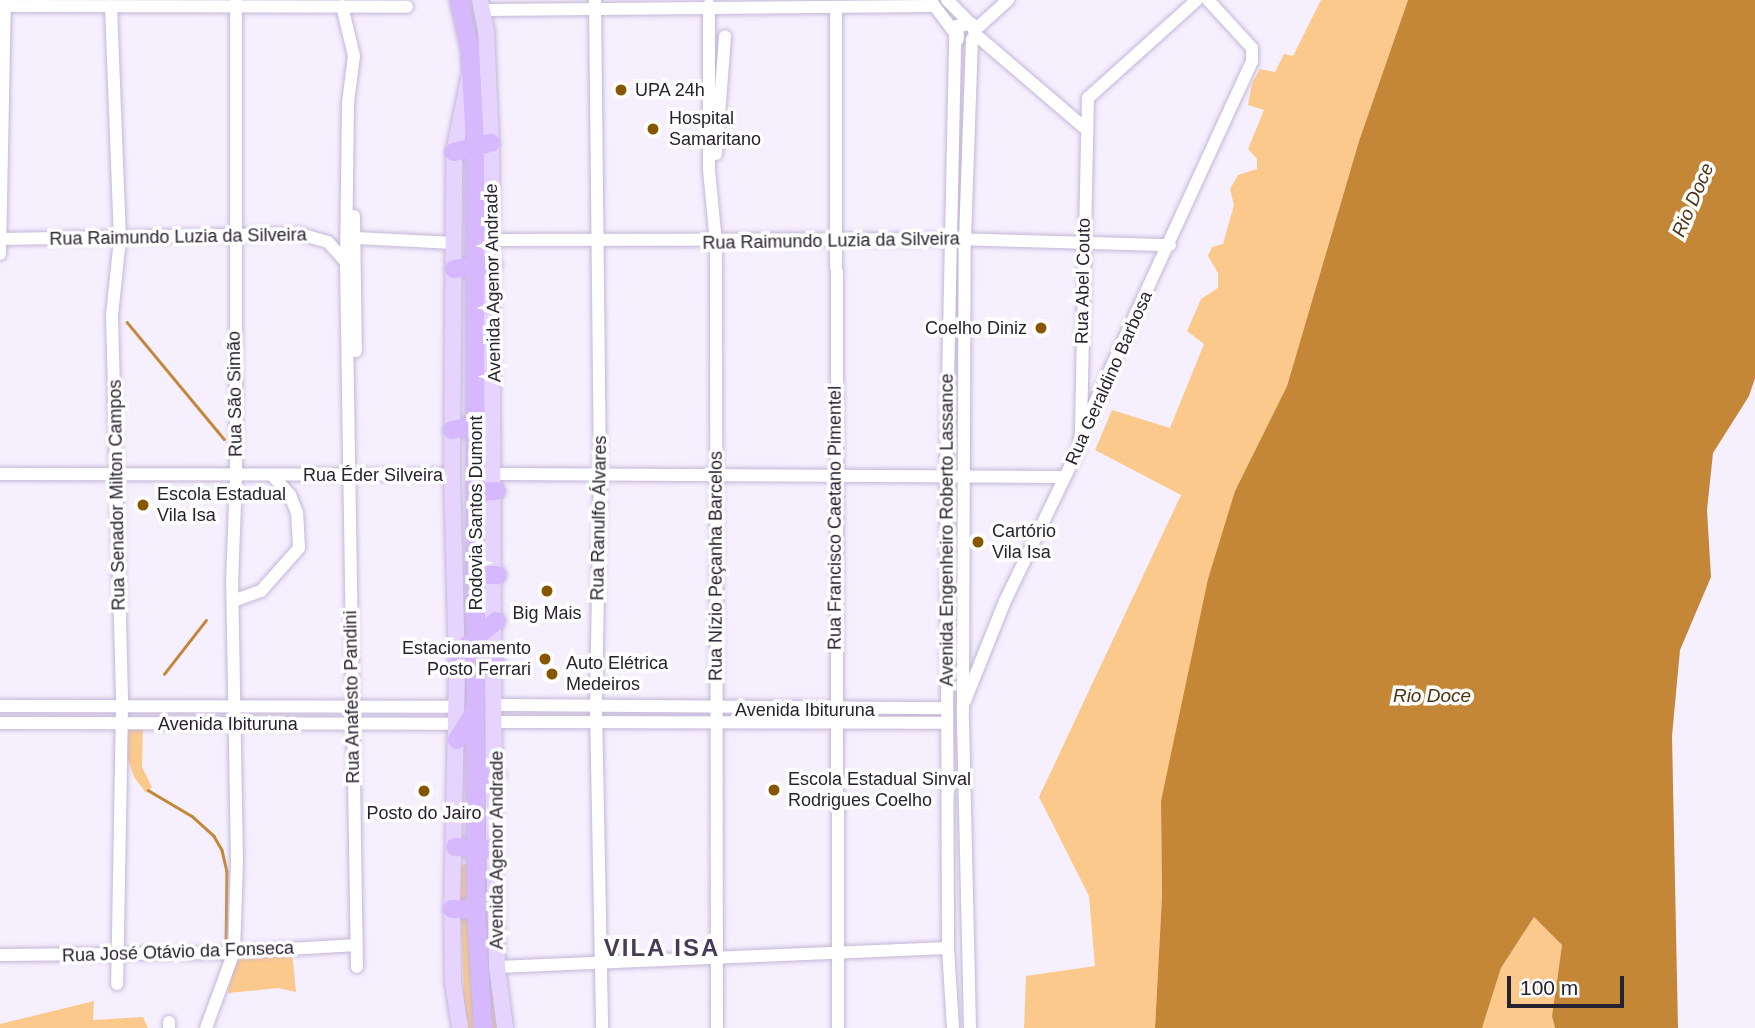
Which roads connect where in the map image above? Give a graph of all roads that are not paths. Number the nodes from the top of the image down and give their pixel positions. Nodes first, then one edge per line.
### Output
1 (458, 0) edge
2 (947, 0) edge
3 (1009, 0) edge
4 (1197, 0) edge
5 (1208, 0) edge
6 (236, 2) edge
7 (692, 2) edge
8 (127, 3) edge
9 (932, 3) edge
10 (3, 4) edge
11 (64, 4) edge
12 (595, 4) edge
13 (481, 5) edge
14 (709, 5) junction
15 (111, 6) junction
16 (342, 6) junction
17 (407, 7) dead end
18 (795, 7) junction
19 (836, 7) junction
20 (750, 15) dead end
21 (972, 31) junction
22 (955, 33) junction
23 (725, 36) dead end
24 (472, 73) junction
25 (1086, 129) junction
26 (950, 132) junction
27 (968, 132) junction
28 (483, 144) junction
29 (454, 152) junction
30 (347, 174) junction
31 (713, 189) junction
32 (234, 237) junction
33 (357, 238) junction
34 (2, 239) edge
35 (120, 239) junction
36 (949, 239) junction
37 (965, 239) junction
38 (493, 240) junction
39 (598, 240) junction
40 (836, 241) junction
41 (1082, 241) junction
42 (454, 243) junction
43 (716, 243) junction
44 (1170, 245) junction
45 (0, 254) edge
46 (346, 262) junction
47 (474, 264) junction
48 (493, 264) junction
49 (454, 269) junction
50 (476, 425) junction
51 (350, 427) junction
52 (452, 430) junction
53 (1082, 433) junction
54 (352, 472) junction
55 (0, 474) edge
56 (118, 474) junction
57 (236, 474) junction
58 (272, 475) junction
59 (452, 475) junction
60 (600, 475) junction
61 (715, 475) junction
62 (835, 475) junction
63 (946, 477) junction
64 (965, 477) junction
65 (1064, 477) junction
66 (496, 483) junction
67 (475, 492) junction
68 (475, 574) junction
69 (496, 575) junction
70 (233, 601) junction
71 (496, 621) junction
72 (964, 638) junction
73 (476, 640) junction
74 (989, 643) junction
75 (457, 660) junction
76 (476, 665) junction
77 (496, 666) junction
78 (496, 705) junction
79 (0, 706) edge
80 (122, 706) junction
81 (352, 706) junction
82 (235, 707) junction
83 (946, 708) junction
84 (962, 708) junction
85 (475, 709) junction
86 (596, 709) junction
87 (717, 709) junction
88 (836, 717) junction
89 (497, 722) junction
90 (0, 723) edge
91 (352, 723) junction
92 (946, 723) junction
93 (121, 724) junction
94 (234, 724) junction
95 (456, 724) junction
96 (717, 724) junction
97 (596, 725) junction
98 (476, 775) junction
99 (496, 775) junction
100 (965, 811) junction
101 (949, 812) junction
102 (455, 847) junction
103 (485, 848) junction
104 (452, 909) junction
105 (476, 910) junction
106 (357, 945) junction
107 (948, 948) junction
108 (227, 952) junction
109 (838, 953) junction
110 (0, 955) edge
111 (117, 955) junction
112 (714, 957) junction
113 (598, 961) junction
114 (357, 967) dead end
115 (497, 967) junction
116 (117, 984) dead end
117 (206, 1028) edge
118 (460, 1028) edge
119 (483, 1028) edge
120 (505, 1028) edge
121 (602, 1028) edge
122 (717, 1028) edge
123 (838, 1028) edge
124 (953, 1028) edge
125 (970, 1028) edge

1 - 24 highway, Rodovia Santos Dumont
2 - 21 street
3 - 21 street
4 - 25 street, Rua Abel Couto
5 - 44 street, Rua Geraldino Barbosa
6 - 8 street
6 - 16 street
6 - 32 street, Rua São Simão
7 - 12 street
7 - 14 street
8 - 15 street
9 - 19 street
9 - 22 street
10 - 11 street
10 - 34 street
11 - 15 street
12 - 13 street
12 - 39 street, Rua Ranulfo Álvares
13 - 28 main road, Avenida Agenor Andrade
14 - 18 street
14 - 31 street, Rua Nízio Peçanha Barcelos
15 - 35 street, Rua Senador Milton Campos
16 - 17 street
16 - 30 street, Rua Anafesto Pandini
18 - 19 street
18 - 20 street
19 - 40 street, Rua Francisco Caetano Pimentel
21 - 22 street
21 - 25 street
21 - 27 street, Avenida Engenheiro Roberto Lassance
22 - 26 street, Avenida Engenheiro Roberto Lassance
23 - 31 street, Rua Nízio Peçanha Barcelos
24 - 28 highway, Rodovia Santos Dumont
24 - 29 main road
25 - 41 street, Rua Abel Couto
26 - 27 street
26 - 36 street, Avenida Engenheiro Roberto Lassance
27 - 37 street, Avenida Engenheiro Roberto Lassance
28 - 29 highway
28 - 38 main road, Avenida Agenor Andrade
28 - 47 highway, Rodovia Santos Dumont
29 - 42 main road
30 - 33 street, Rua Anafesto Pandini
30 - 46 street, Rua Anafesto Pandini
31 - 43 street, Rua Nízio Peçanha Barcelos
32 - 35 street, Rua Raimundo Luzia da Silveira
32 - 46 street, Rua Raimundo Luzia da Silveira
32 - 57 street, Rua São Simão
33 - 42 street
33 - 51 street, Rua Anafesto Pandini
34 - 35 street, Rua Raimundo Luzia da Silveira
34 - 45 street
35 - 56 street, Rua Senador Milton Campos
36 - 37 street, Rua Raimundo Luzia da Silveira
36 - 40 street, Rua Raimundo Luzia da Silveira
36 - 63 street, Avenida Engenheiro Roberto Lassance
37 - 41 street, Rua Raimundo Luzia da Silveira
37 - 64 street, Avenida Engenheiro Roberto Lassance
38 - 39 street, Rua Raimundo Luzia da Silveira
38 - 48 main road, Avenida Agenor Andrade
39 - 43 street, Rua Raimundo Luzia da Silveira
39 - 60 street, Rua Ranulfo Álvares
40 - 43 street, Rua Raimundo Luzia da Silveira
40 - 62 street, Rua Francisco Caetano Pimentel
41 - 44 street, Rua Raimundo Luzia da Silveira
41 - 53 street, Rua Abel Couto
42 - 49 main road
43 - 61 street, Rua Nízio Peçanha Barcelos
44 - 53 street, Rua Geraldino Barbosa
46 - 51 street, Rua Anafesto Pandini
47 - 48 highway
47 - 49 highway
47 - 50 highway, Rodovia Santos Dumont
48 - 66 main road, Avenida Agenor Andrade
49 - 52 main road
50 - 52 highway
50 - 67 highway, Rodovia Santos Dumont
51 - 54 street, Rua Anafesto Pandini
52 - 59 main road
53 - 65 street, Rua Geraldino Barbosa
54 - 58 street, Rua Éder Silveira
54 - 59 street, Rua Éder Silveira
54 - 81 street, Rua Anafesto Pandini
55 - 56 street, Rua Éder Silveira
56 - 57 street, Rua Éder Silveira
56 - 80 street, Rua Senador Milton Campos
57 - 58 street, Rua Éder Silveira
57 - 70 street, Rua São Simão
58 - 70 street
59 - 75 main road
60 - 61 street
60 - 66 street
60 - 86 street, Rua Ranulfo Álvares
61 - 62 street
61 - 87 street, Rua Nízio Peçanha Barcelos
62 - 63 street
62 - 88 street, Rua Francisco Caetano Pimentel
63 - 64 street
63 - 83 street, Avenida Engenheiro Roberto Lassance
64 - 65 street
64 - 72 street, Avenida Engenheiro Roberto Lassance
65 - 74 street, Rua Geraldino Barbosa
66 - 67 highway
66 - 69 main road, Avenida Agenor Andrade
67 - 68 highway, Rodovia Santos Dumont
68 - 69 highway
68 - 73 highway, Rodovia Santos Dumont
69 - 71 main road, Avenida Agenor Andrade
70 - 82 street, Rua São Simão
71 - 73 highway
71 - 77 main road, Avenida Agenor Andrade
72 - 74 street
72 - 84 street, Avenida Engenheiro Roberto Lassance
73 - 75 highway
73 - 76 highway, Rodovia Santos Dumont
74 - 84 street, Rua Geraldino Barbosa
75 - 76 highway
75 - 95 main road
76 - 77 highway
76 - 85 highway, Rodovia Santos Dumont
77 - 78 main road, Avenida Agenor Andrade
78 - 86 street, Avenida Ibituruna
78 - 89 main road, Avenida Agenor Andrade
79 - 80 street, Avenida Ibituruna
80 - 82 street, Avenida Ibituruna
80 - 93 street, Rua Senador Milton Campos
81 - 82 street, Avenida Ibituruna
81 - 91 street, Rua Anafesto Pandini
81 - 95 street, Avenida Ibituruna
82 - 94 street, Rua São Simão
83 - 88 street, Avenida Ibituruna
83 - 92 street, Avenida Engenheiro Roberto Lassance
84 - 100 street, Avenida Engenheiro Roberto Lassance
85 - 95 highway
85 - 98 highway, Rodovia Santos Dumont
86 - 87 street, Avenida Ibituruna
86 - 97 street, Rua Ranulfo Álvares
87 - 88 street, Avenida Ibituruna
87 - 96 street, Rua Nízio Peçanha Barcelos
88 - 92 street, Avenida Ibituruna
88 - 96 street, Avenida Ibituruna
88 - 109 street, Rua Francisco Caetano Pimentel
89 - 97 street, Avenida Ibituruna
89 - 99 main road, Avenida Agenor Andrade
90 - 93 street, Avenida Ibituruna
91 - 94 street, Avenida Ibituruna
91 - 95 street, Avenida Ibituruna
91 - 106 street, Rua Anafesto Pandini
92 - 101 street, Avenida Engenheiro Roberto Lassance
93 - 94 street, Avenida Ibituruna
93 - 111 street, Rua Senador Milton Campos
94 - 108 street, Rua São Simão
95 - 102 main road
96 - 97 street, Avenida Ibituruna
96 - 112 street, Rua Nízio Peçanha Barcelos
97 - 113 street, Rua Ranulfo Álvares
98 - 99 highway
98 - 103 highway, Rodovia Santos Dumont
99 - 103 main road, Avenida Agenor Andrade
100 - 101 street
100 - 125 street, Avenida Engenheiro Roberto Lassance
101 - 107 street, Avenida Engenheiro Roberto Lassance
102 - 103 highway
102 - 104 main road
103 - 105 highway, Rodovia Santos Dumont
103 - 115 main road, Avenida Agenor Andrade
104 - 105 highway
104 - 118 main road
105 - 119 highway, Rodovia Santos Dumont
106 - 108 street, Rua José Otávio da Fonseca
106 - 114 street, Rua Anafesto Pandini
107 - 109 street
107 - 124 street, Avenida Engenheiro Roberto Lassance
108 - 111 street, Rua José Otávio da Fonseca
108 - 117 street
109 - 112 street
109 - 123 street, Rua Francisco Caetano Pimentel
110 - 111 street, Rua José Otávio da Fonseca
111 - 116 street, Rua Senador Milton Campos
112 - 113 street
112 - 122 street, Rua Nízio Peçanha Barcelos
113 - 115 street
113 - 121 street, Rua Ranulfo Álvares
115 - 120 main road, Avenida Agenor Andrade

